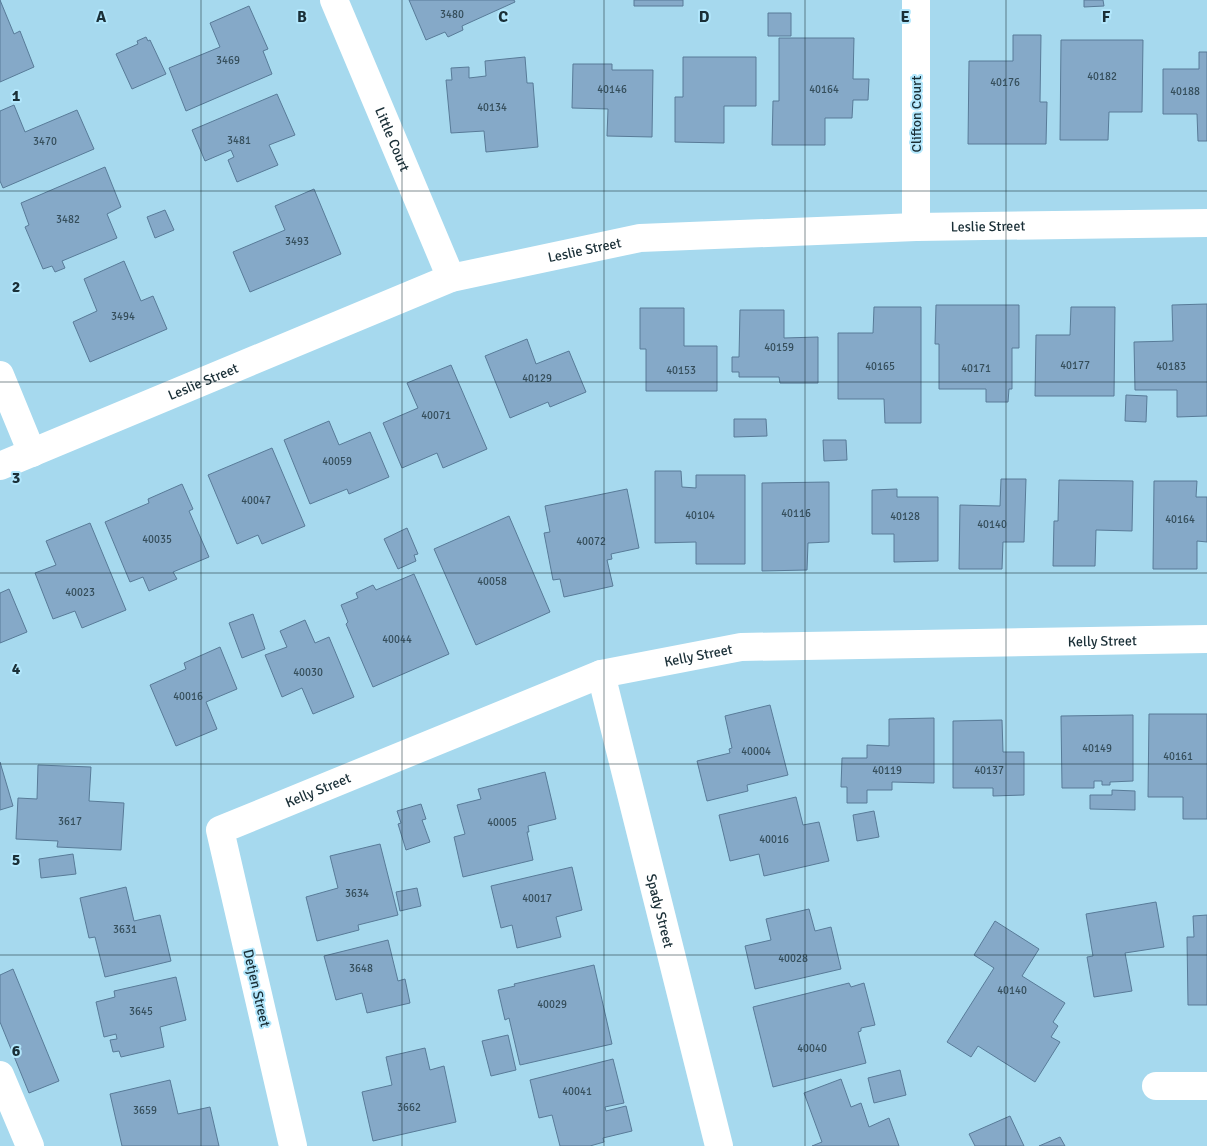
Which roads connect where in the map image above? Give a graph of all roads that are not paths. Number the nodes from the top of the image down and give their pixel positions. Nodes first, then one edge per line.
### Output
1 (334, 0) edge
2 (916, 0) edge
3 (1207, 223) edge
4 (916, 227) junction
5 (451, 278) junction
6 (0, 375) edge
7 (32, 453) junction
8 (0, 466) edge
9 (1207, 640) edge
10 (601, 674) junction
11 (220, 830) joint
12 (0, 1076) edge
13 (1156, 1086) dead end
14 (1207, 1086) edge
15 (30, 1146) edge
16 (293, 1146) edge
17 (719, 1146) edge

1 - 5 street, Little Court
2 - 4 street, Clifton Court
3 - 4 street, Leslie Street
4 - 5 street, Leslie Street
5 - 7 street, Leslie Street
6 - 7 street
7 - 8 street, Leslie Street
9 - 10 street, Kelly Street
10 - 11 street, Kelly Street
10 - 17 street, Spady Street
11 - 16 street, Detjen Street
12 - 15 street
13 - 14 street

